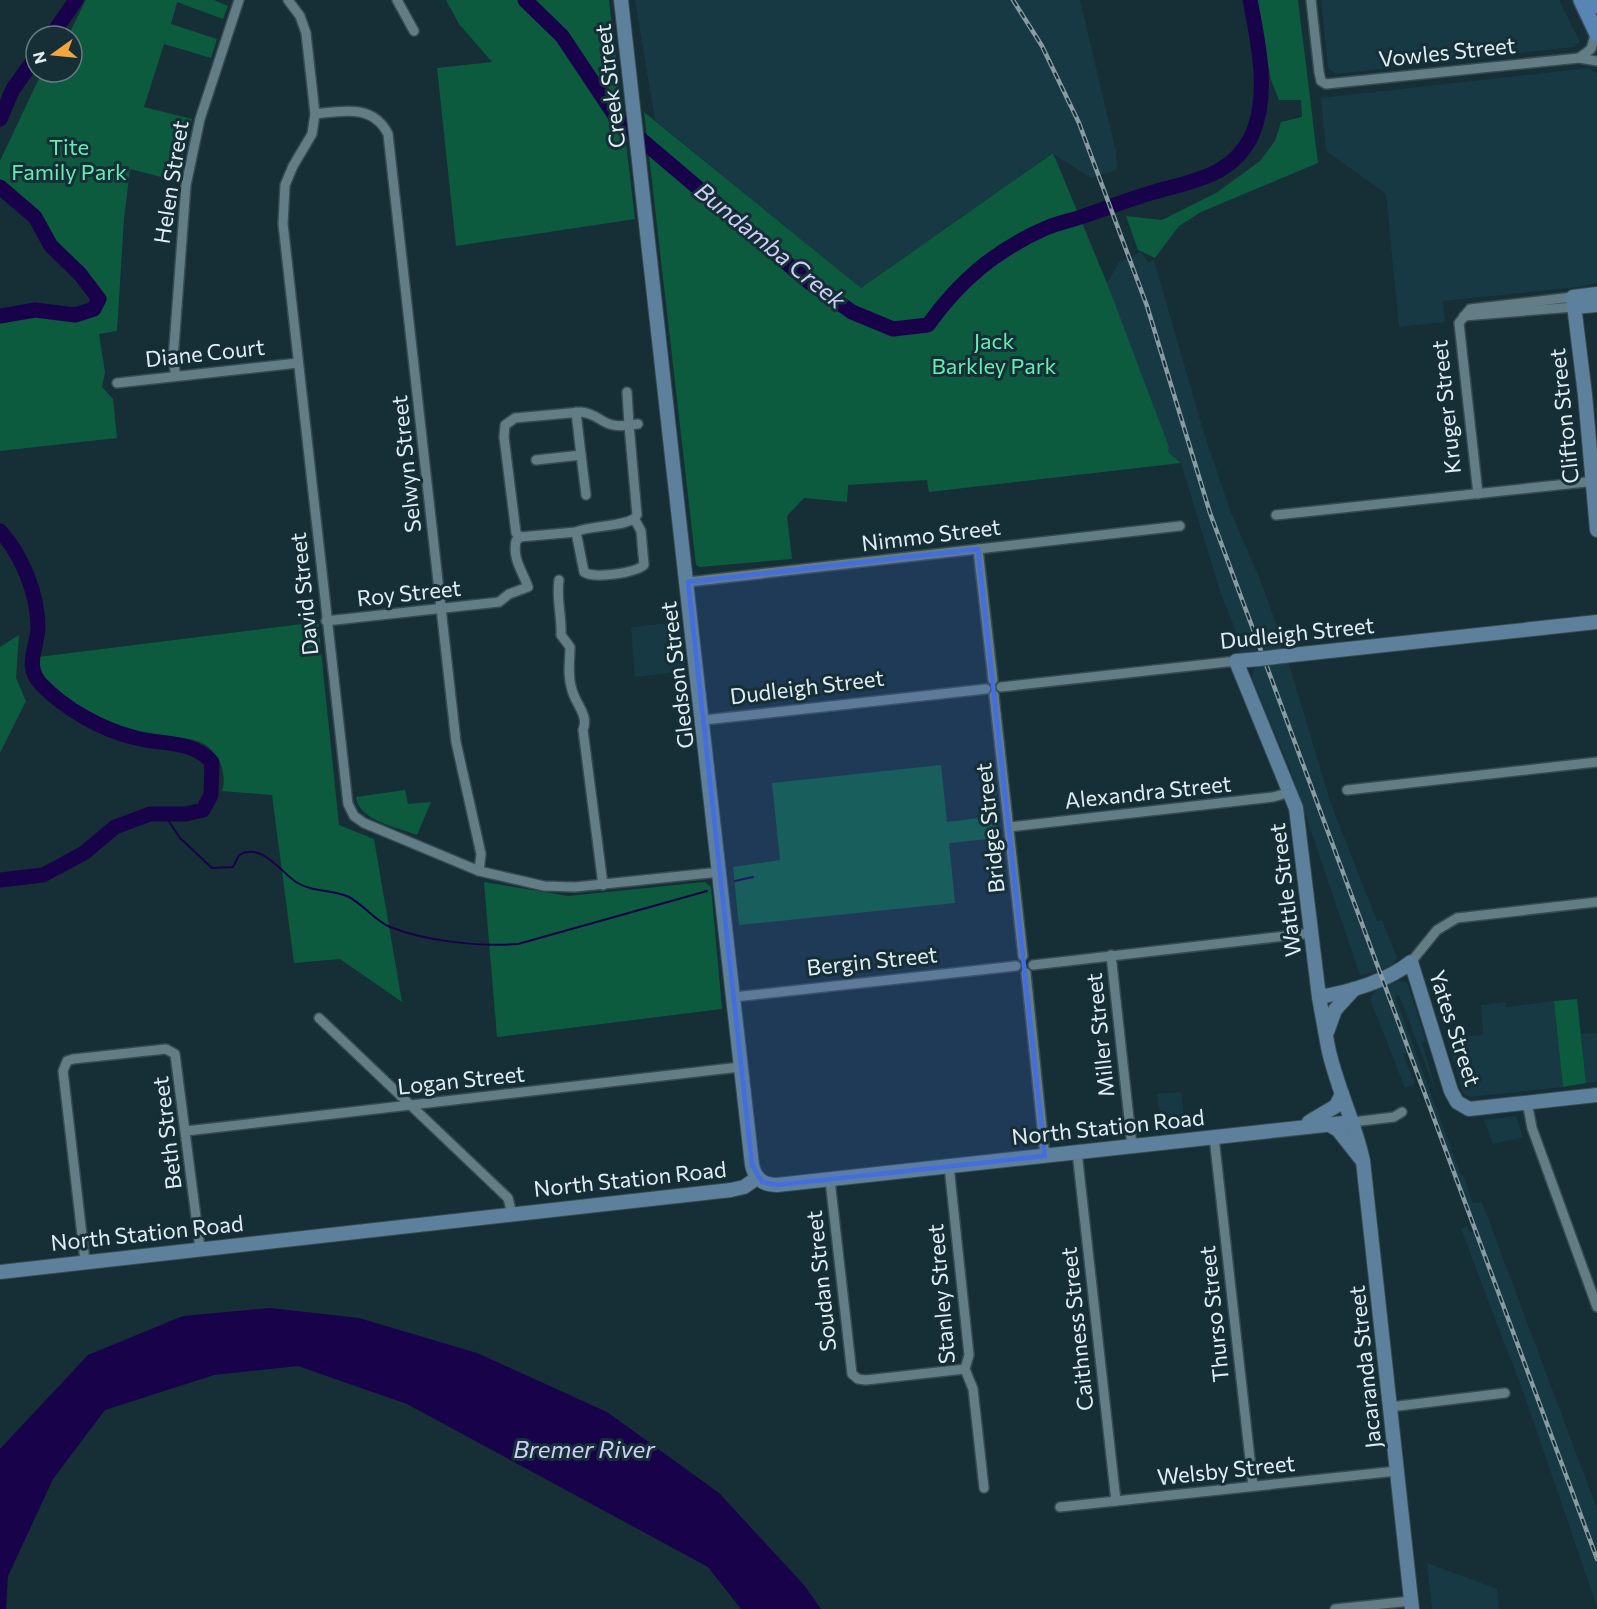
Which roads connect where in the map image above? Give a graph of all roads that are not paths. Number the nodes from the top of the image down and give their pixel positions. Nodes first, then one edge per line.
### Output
1 (239, 0) edge
2 (288, 0) edge
3 (397, 0) edge
4 (621, 0) edge
5 (1311, 0) edge
6 (1581, 0) edge
7 (1594, 0) edge
8 (1597, 6) edge
9 (414, 31) dead end
10 (1596, 33) edge
11 (1579, 58) junction
12 (1597, 61) edge
13 (315, 114) junction
14 (641, 167) joint
15 (1597, 294) edge
16 (1573, 302) junction
17 (1597, 305) edge
18 (298, 363) junction
19 (176, 376) junction
20 (117, 383) dead end
21 (627, 392) dead end
22 (1591, 394) edge
23 (576, 412) junction
24 (633, 424) junction
25 (581, 454) junction
26 (536, 460) dead end
27 (1594, 481) edge
28 (1478, 494) junction
29 (586, 495) dead end
30 (1276, 515) dead end
31 (635, 520) junction
32 (1180, 526) dead end
33 (1597, 530) edge
34 (576, 532) junction
35 (520, 537) junction
36 (978, 549) junction
37 (559, 580) dead end
38 (688, 582) junction
39 (442, 608) junction
40 (326, 621) junction
41 (1597, 622) edge
42 (1236, 661) junction
43 (993, 680) junction
44 (1001, 687) junction
45 (990, 692) junction
46 (704, 720) junction
47 (1597, 762) edge
48 (1347, 790) dead end
49 (1291, 792) junction
50 (1009, 827) junction
51 (479, 871) junction
52 (720, 872) junction
53 (603, 885) junction
54 (1597, 902) edge
55 (1312, 933) junction
56 (1111, 955) junction
57 (1023, 956) junction
58 (1411, 962) junction
59 (1033, 965) junction
60 (1016, 966) junction
61 (1026, 973) junction
62 (1355, 987) junction
63 (734, 997) junction
64 (1319, 997) junction
65 (319, 1018) dead end
66 (1326, 1037) junction
67 (740, 1067) junction
68 (1342, 1094) junction
69 (1597, 1095) edge
70 (1527, 1102) junction
71 (411, 1105) junction
72 (1402, 1112) dead end
73 (1353, 1122) junction
74 (1328, 1124) junction
75 (1299, 1127) junction
76 (186, 1131) junction
77 (1214, 1137) junction
78 (1132, 1146) junction
79 (1077, 1152) junction
80 (1046, 1156) junction
81 (1363, 1161) junction
82 (949, 1166) junction
83 (757, 1178) junction
84 (830, 1179) junction
85 (512, 1214) junction
86 (200, 1248) junction
87 (85, 1261) junction
88 (0, 1272) edge
89 (1597, 1307) edge
90 (965, 1369) junction
91 (1505, 1393) dead end
92 (1390, 1407) junction
93 (1397, 1471) junction
94 (1253, 1486) junction
95 (984, 1488) dead end
96 (1116, 1501) junction
97 (1060, 1507) dead end
98 (1412, 1605) edge
99 (1335, 1609) edge

1 - 19 street, Helen Street
2 - 13 street, David Street
3 - 9 street
4 - 14 street, Creek Street
5 - 11 street, Vowles Street
6 - 10 main road
7 - 8 main road
10 - 11 street
11 - 12 street, Vowles Street
13 - 18 street, David Street
13 - 39 street, Selwyn Street
14 - 38 street, Gledson Street
15 - 16 street, Kruger Street
16 - 17 street, Kruger Street
16 - 22 street, Clifton Street
16 - 28 street, Kruger Street
18 - 19 street, Diane Court
18 - 40 street, David Street
19 - 20 street, Diane Court
21 - 24 street
22 - 27 street, Clifton Street
23 - 24 street
23 - 25 street
23 - 35 street
24 - 31 street
25 - 26 street
25 - 29 street
27 - 28 street
27 - 33 street, Clifton Street
28 - 30 street
31 - 34 street
31 - 34 street
32 - 36 street, Nimmo Street
34 - 35 street
35 - 39 street, Roy Street
36 - 38 street, Nimmo Street
36 - 43 street
37 - 53 street
38 - 46 street, Gledson Street
39 - 40 street, Roy Street
39 - 51 street, Selwyn Street
40 - 51 street, David Street
41 - 42 street, Dudleigh Street, bridge
42 - 44 street, Dudleigh Street
42 - 49 street, Wattle Street
43 - 44 street
43 - 45 street
44 - 45 street
45 - 46 street, Dudleigh Street
45 - 50 street, Bridge Street
46 - 52 street, Gledson Street
47 - 48 street
49 - 50 street, Alexandra Street
49 - 55 street, Wattle Street
50 - 57 street, Bridge Street
51 - 53 street, David Street
52 - 53 street, David Street
52 - 63 street, Gledson Street
54 - 58 street
55 - 56 street
55 - 64 street, Wattle Street
56 - 59 street
56 - 78 street, Miller Street
57 - 59 street
57 - 60 street
58 - 62 street
58 - 70 street, Yates Street
59 - 61 street
60 - 61 street
60 - 63 street, Bergin Street
61 - 80 street
62 - 64 street
62 - 66 street
63 - 67 street, Gledson Street
64 - 66 street, Wattle Street
65 - 71 street
66 - 68 street, Wattle Street
67 - 71 street, Logan Street
67 - 83 street, Gledson Street
68 - 73 street, Wattle Street
68 - 75 street
69 - 70 street
70 - 89 street
71 - 76 street, Logan Street
71 - 85 street
72 - 73 street, North Station Road
73 - 74 street, North Station Road
73 - 81 street, Jacaranda Street
74 - 75 street, North Station Road
74 - 81 street
75 - 77 street, North Station Road
76 - 86 street, Beth Street
76 - 87 street, Beth Street
77 - 78 street, North Station Road
77 - 94 street, Thurso Street
78 - 79 street, North Station Road
79 - 80 street, North Station Road
79 - 96 street, Caithness Street
80 - 82 street, North Station Road
81 - 92 street, Jacaranda Street
82 - 84 street, North Station Road
82 - 90 street, Stanley Street
83 - 84 street, North Station Road
83 - 85 street, North Station Road
84 - 90 street, Soudan Street
85 - 86 street, North Station Road
86 - 87 street, North Station Road
87 - 88 street, North Station Road
90 - 95 street, Stanley Street
91 - 92 street
92 - 93 street, Jacaranda Street
93 - 94 street, Welsby Street
93 - 98 street, Jacaranda Street
94 - 96 street, Welsby Street
96 - 97 street, Welsby Street
98 - 99 street

